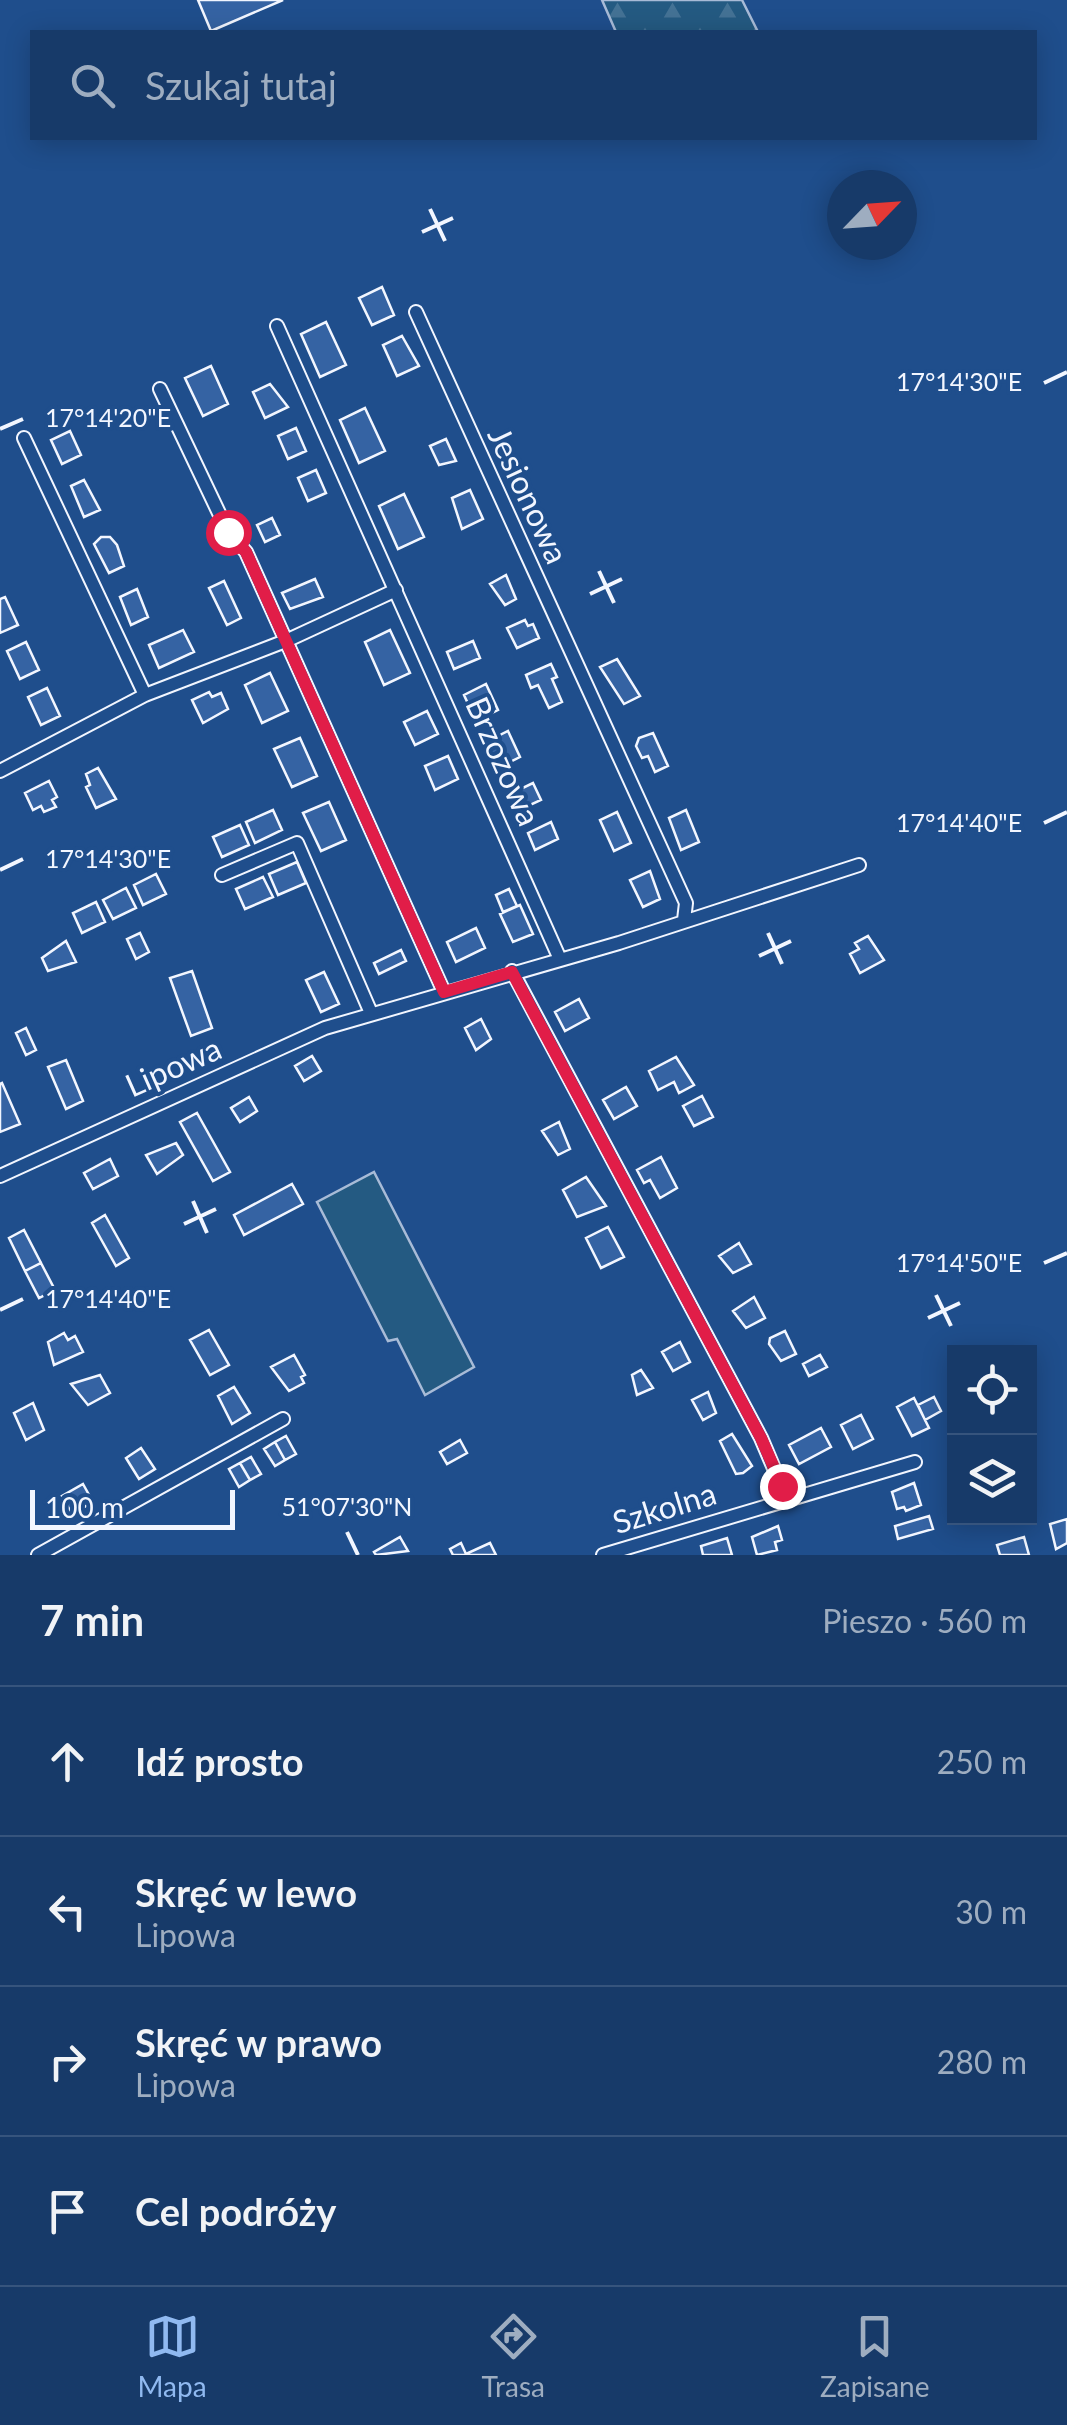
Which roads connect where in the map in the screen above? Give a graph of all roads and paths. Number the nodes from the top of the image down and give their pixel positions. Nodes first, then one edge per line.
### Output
1 (416, 312) dead end
2 (276, 326) dead end
3 (160, 389) dead end
4 (24, 438) dead end
5 (396, 590) junction
6 (288, 640) junction
7 (145, 695) junction
8 (0, 771) edge
9 (860, 864) dead end
10 (222, 875) dead end
11 (684, 920) junction
12 (559, 957) junction
13 (512, 972) junction
14 (444, 992) junction
15 (371, 1013) junction
16 (0, 1176) edge
17 (284, 1419) dead end
18 (914, 1462) dead end
19 (787, 1499) junction
20 (38, 1555) edge
21 (602, 1555) edge

1 - 11 street, Jesionowa
2 - 5 street, Brzozowa
3 - 6 street
4 - 7 street
5 - 6 street
5 - 12 street, Brzozowa
6 - 7 street
6 - 14 street
7 - 8 street
9 - 11 street, Lipowa
10 - 15 street
11 - 12 street, Lipowa
12 - 13 street, Lipowa
13 - 14 street, Lipowa
13 - 19 street
14 - 15 street, Lipowa
15 - 16 street, Lipowa
17 - 20 street
18 - 19 street, Szkolna
19 - 21 street, Szkolna

